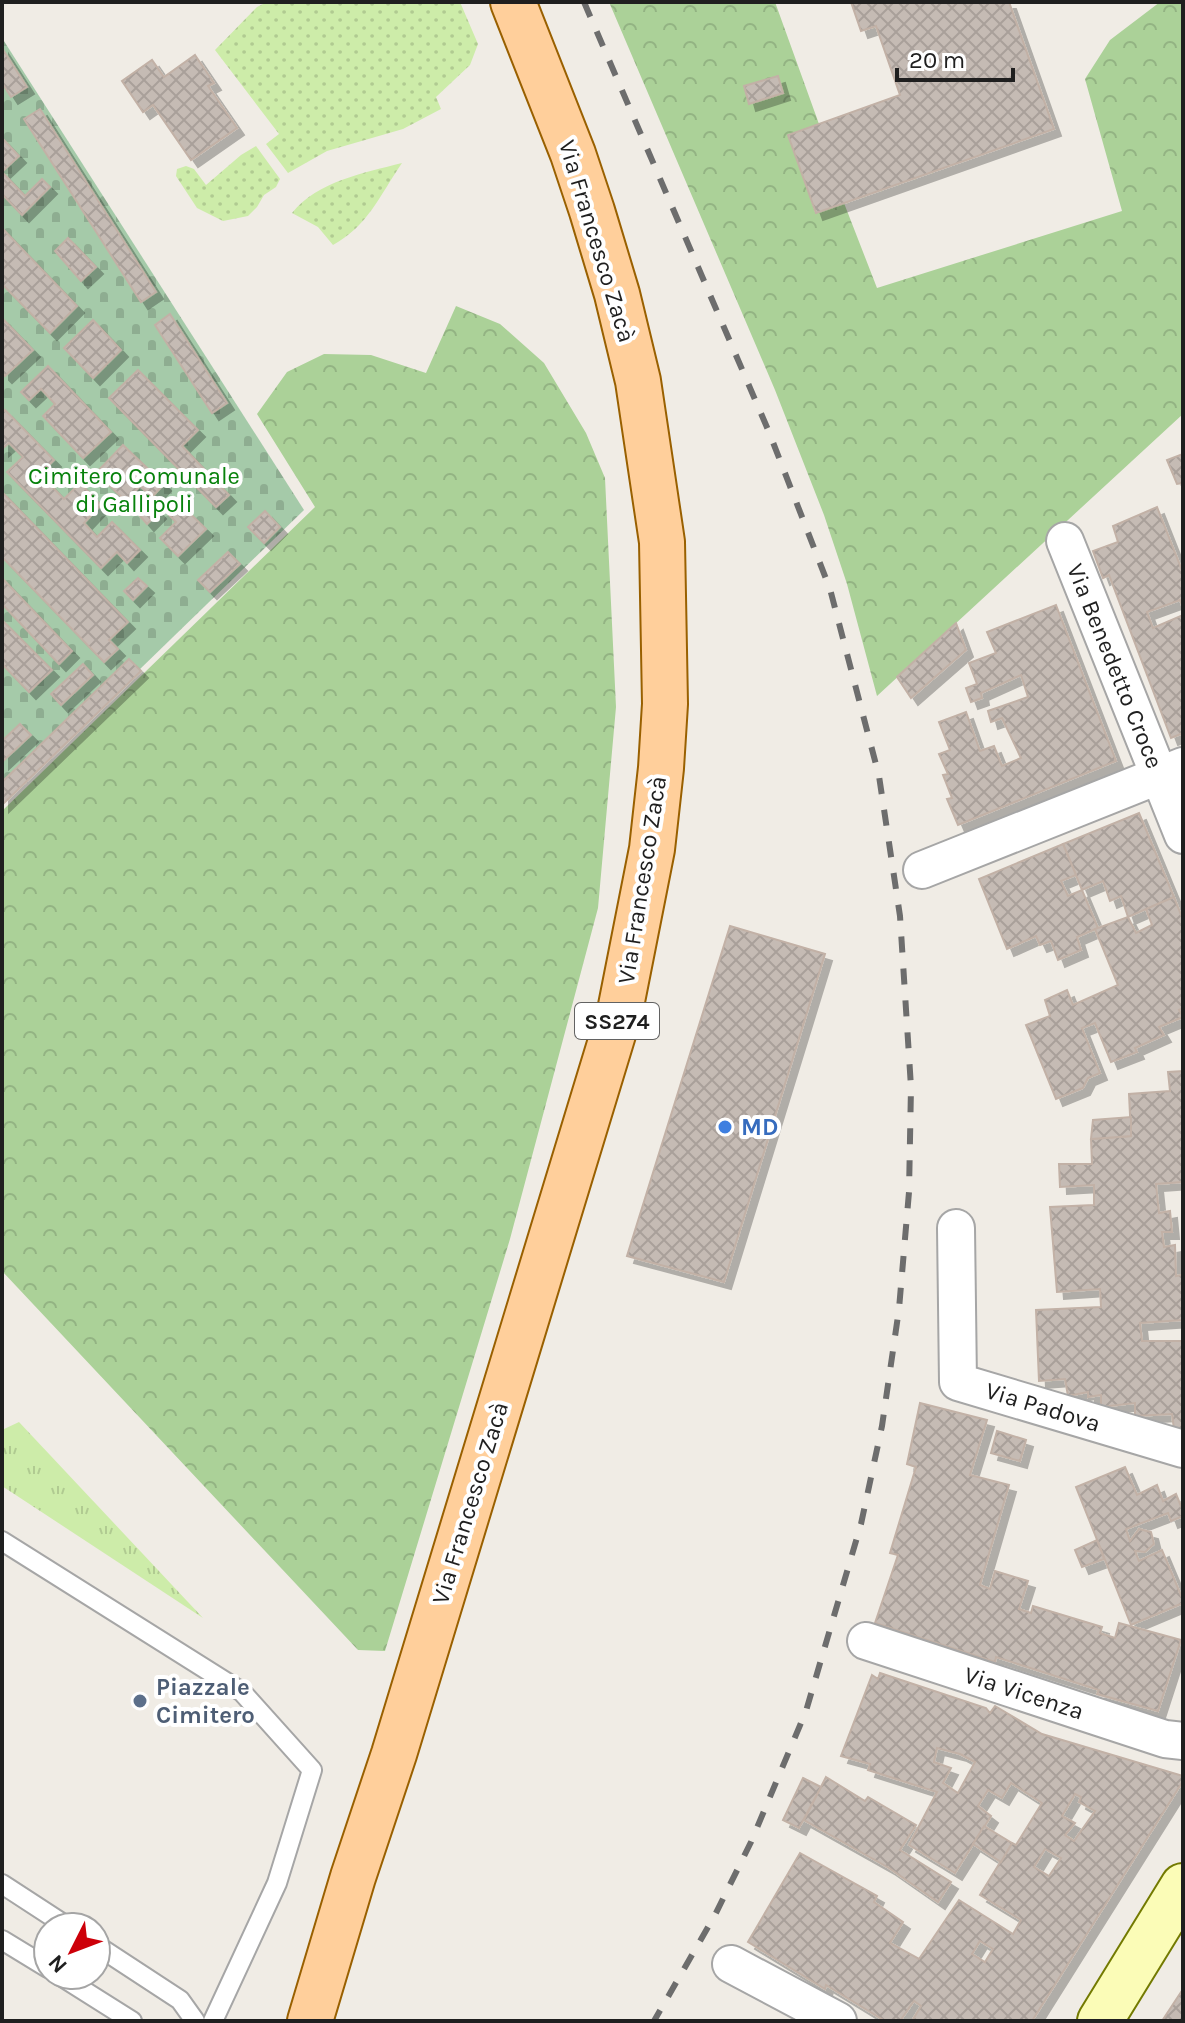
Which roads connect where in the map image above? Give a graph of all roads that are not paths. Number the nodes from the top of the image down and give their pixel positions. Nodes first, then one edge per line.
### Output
1 (513, 2) edge
2 (1065, 541) dead end
3 (1171, 771) edge
4 (1183, 835) edge
5 (922, 870) dead end
6 (956, 1228) dead end
7 (1183, 1449) edge
8 (2, 1541) edge
9 (866, 1641) dead end
10 (1183, 1741) edge
11 (2, 1884) edge
12 (1183, 1886) edge
13 (43, 1911) edge
14 (2, 1940) edge
15 (112, 1955) edge
16 (32, 1958) edge
17 (731, 1964) dead end
18 (84, 1991) edge
19 (132, 2021) edge
20 (195, 2021) edge
21 (213, 2021) edge
22 (310, 2021) edge
23 (838, 2021) edge
24 (1100, 2021) edge

1 - 22 main road, Via Francesco Zacà / SS274
2 - 3 street, Via Benedetto Croce
3 - 4 street, Via Benedetto Croce
3 - 5 street
6 - 7 street, Via Padova
8 - 21 lane
9 - 10 street, Via Vicenza
11 - 13 lane
12 - 24 street
14 - 16 lane
15 - 20 lane
17 - 23 street
18 - 19 lane

